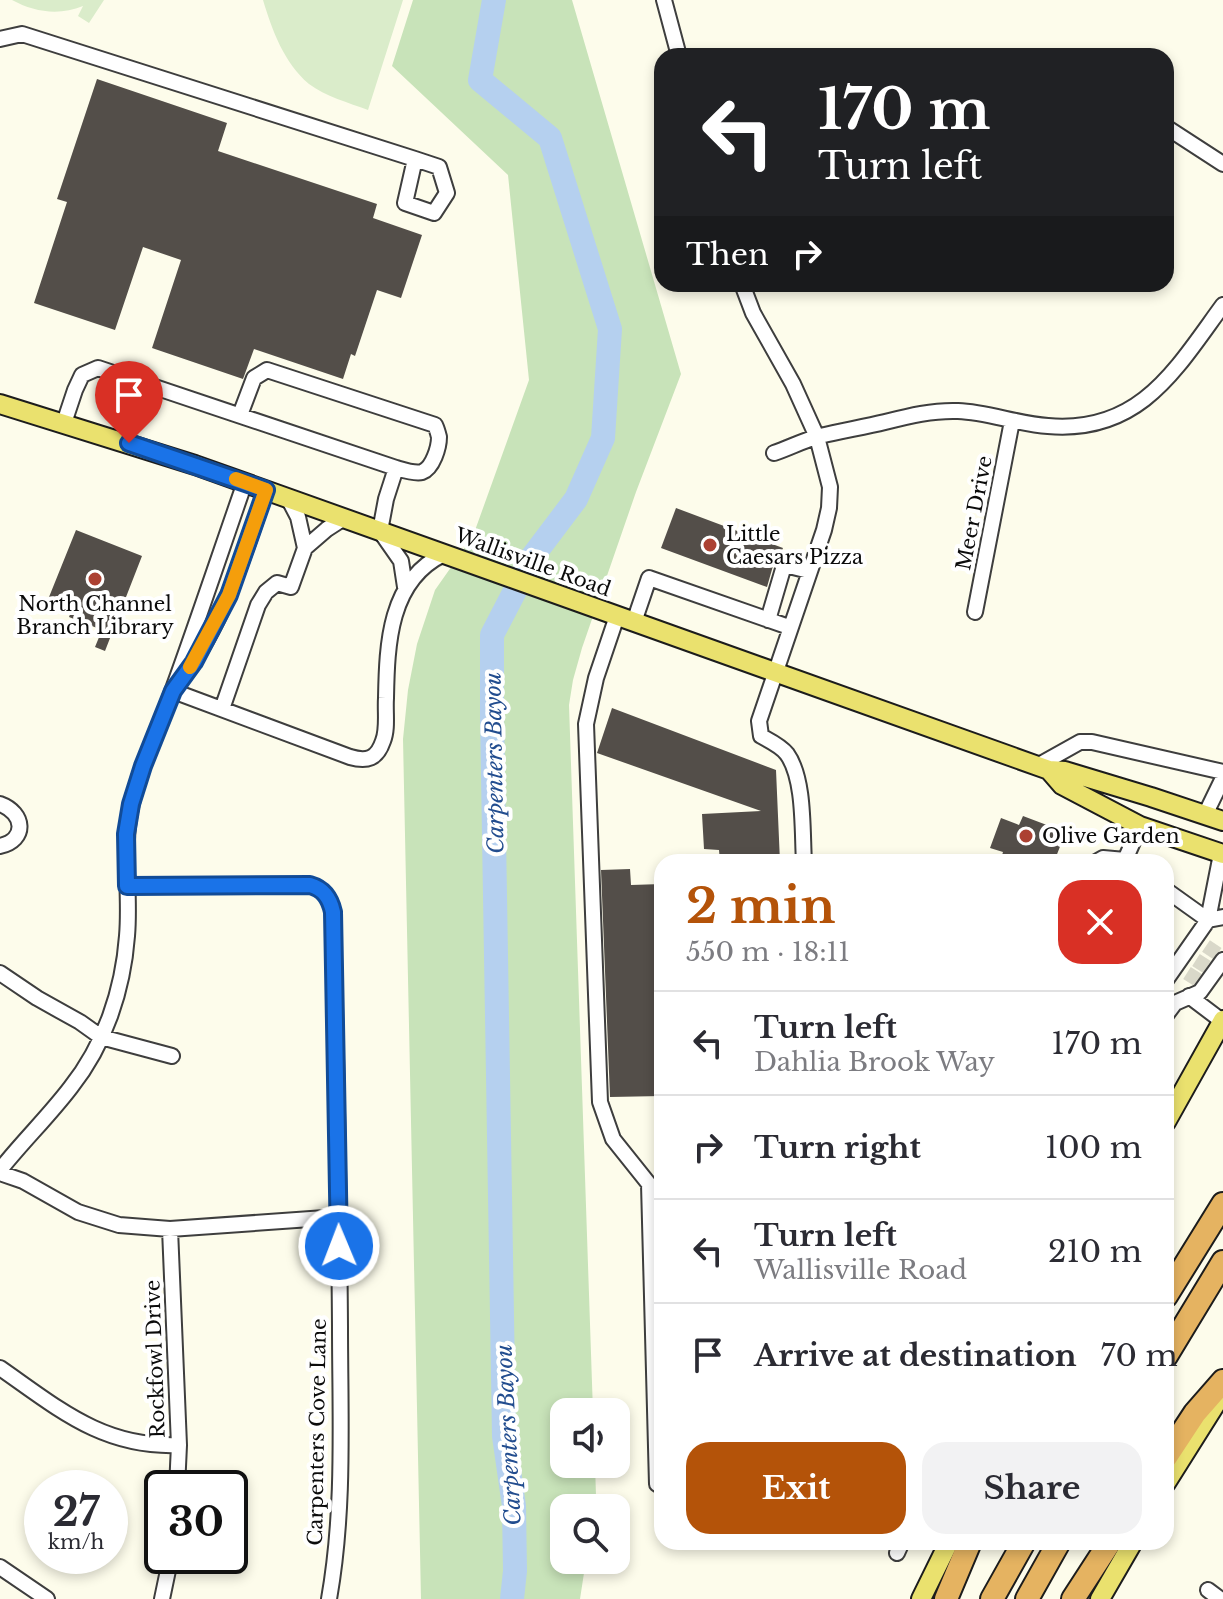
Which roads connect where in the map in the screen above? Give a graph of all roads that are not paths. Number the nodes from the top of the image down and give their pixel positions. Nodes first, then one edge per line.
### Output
1 (664, 0) edge
2 (0, 39) edge
3 (677, 48) edge
4 (1174, 132) edge
5 (415, 159) dead end
6 (1223, 164) edge
7 (745, 292) edge
8 (1223, 305) edge
9 (0, 404) edge
10 (240, 415) junction
11 (1012, 421) junction
12 (64, 423) junction
13 (817, 437) junction
14 (774, 453) dead end
15 (396, 468) junction
16 (245, 482) junction
17 (266, 490) junction
18 (288, 498) junction
19 (344, 518) junction
20 (380, 531) junction
21 (305, 548) junction
22 (444, 554) junction
23 (809, 571) junction
24 (405, 587) junction
25 (975, 612) dead end
26 (626, 619) junction
27 (768, 620) junction
28 (789, 627) junction
29 (775, 672) junction
30 (173, 691) junction
31 (222, 709) junction
32 (1043, 768) junction
33 (1223, 772) edge
34 (1223, 778) edge
35 (0, 804) edge
36 (1214, 818) edge
37 (1140, 826) junction
38 (0, 846) edge
39 (804, 854) edge
40 (1128, 854) edge
41 (1222, 854) edge
42 (127, 886) junction
43 (1174, 896) edge
44 (1223, 917) edge
45 (1208, 920) junction
46 (1203, 962) edge
47 (0, 973) edge
48 (1174, 976) edge
49 (1174, 1003) edge
50 (1223, 1021) edge
51 (101, 1037) junction
52 (172, 1056) dead end
53 (1174, 1108) edge
54 (0, 1171) edge
55 (1223, 1204) edge
56 (339, 1217) junction
57 (170, 1229) junction
58 (1223, 1262) edge
59 (1174, 1283) edge
60 (1174, 1343) edge
61 (0, 1368) edge
62 (654, 1372) edge
63 (1223, 1381) edge
64 (1223, 1393) edge
65 (179, 1445) junction
66 (1174, 1445) edge
67 (178, 1470) edge
68 (1174, 1470) edge
69 (945, 1550) edge
70 (967, 1550) edge
71 (1020, 1550) edge
72 (1055, 1550) edge
73 (1105, 1550) edge
74 (1128, 1550) edge
75 (0, 1567) edge
76 (167, 1574) edge
77 (47, 1599) edge
78 (162, 1599) edge
79 (329, 1599) edge
80 (921, 1599) edge
81 (946, 1599) edge
82 (992, 1599) edge
83 (1027, 1599) edge
84 (1073, 1599) edge
85 (1100, 1599) edge

1 - 3 street
2 - 5 street
4 - 6 street
7 - 13 street
8 - 11 street
9 - 12 main road, Wallisville Road
10 - 12 street
10 - 15 street
10 - 15 street
11 - 13 street
11 - 25 street, Meer Drive
12 - 16 main road, Wallisville Road
13 - 14 street
13 - 23 street
15 - 20 street
16 - 17 main road, Wallisville Road
16 - 30 street
17 - 18 main road, Wallisville Road
17 - 30 street
18 - 19 main road, Wallisville Road
18 - 21 street
19 - 20 main road, Wallisville Road
19 - 21 street
20 - 22 main road, Wallisville Road
20 - 24 street
21 - 31 street
22 - 24 street
22 - 26 main road, Wallisville Road
23 - 27 street
23 - 28 street
24 - 31 street
26 - 27 street
26 - 29 main road, Wallisville Road
26 - 62 street
27 - 28 street
28 - 29 street
29 - 32 main road, Wallisville Road
29 - 39 street
30 - 31 street
30 - 42 street
32 - 33 street
32 - 36 main road, Wallisville Road
32 - 37 main road, Wallisville Road
34 - 36 street
35 - 38 street
37 - 40 street
37 - 41 main road, Wallisville Road
41 - 45 street
42 - 51 street
42 - 56 street, Carpenters Cove Lane
43 - 45 street
44 - 45 street
45 - 46 street
46 - 48 street
46 - 49 street
47 - 51 street
49 - 50 street
50 - 53 main road
51 - 52 street
51 - 54 street
54 - 57 street
55 - 59 highway
56 - 57 street
56 - 79 street, Carpenters Cove Lane
57 - 65 street, Rockfowl Drive
58 - 60 highway
61 - 65 street
63 - 66 highway
64 - 68 main road
65 - 67 street, Rockfowl Drive
69 - 80 main road
70 - 81 highway
71 - 82 highway
72 - 83 highway
73 - 84 highway
74 - 85 main road
75 - 77 street
76 - 78 street

